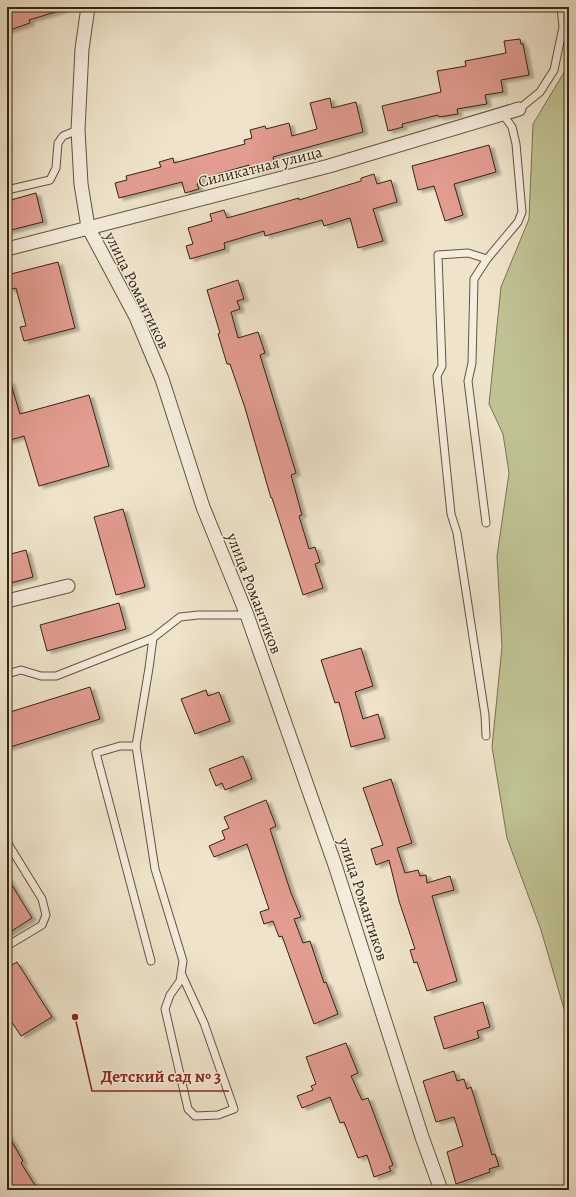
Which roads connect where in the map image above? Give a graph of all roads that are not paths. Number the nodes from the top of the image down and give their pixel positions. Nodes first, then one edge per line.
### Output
1 (88, 7) edge
2 (561, 7) edge
3 (519, 108) joint
4 (502, 113) junction
5 (78, 130) junction
6 (7, 190) edge
7 (88, 227) junction
8 (7, 249) edge
9 (487, 259) junction
10 (486, 523) dead end
11 (68, 586) dead end
12 (7, 601) edge
13 (247, 615) junction
14 (153, 638) junction
15 (7, 674) edge
16 (486, 736) dead end
17 (136, 746) junction
18 (7, 842) edge
19 (7, 946) edge
20 (151, 961) dead end
21 (181, 973) junction
22 (441, 1190) edge

1 - 5 street, улица Романтиков
2 - 3 lane
3 - 4 street, Силикатная улица
4 - 7 street, Силикатная улица
4 - 9 lane
5 - 6 lane
5 - 7 street, улица Романтиков
7 - 8 street, Силикатная улица
7 - 13 street, улица Романтиков
9 - 10 lane
9 - 16 lane
11 - 12 street
13 - 14 lane
13 - 22 street, улица Романтиков
14 - 15 lane
14 - 17 lane
17 - 20 lane
17 - 21 lane
18 - 19 lane
21 - 21 lane

